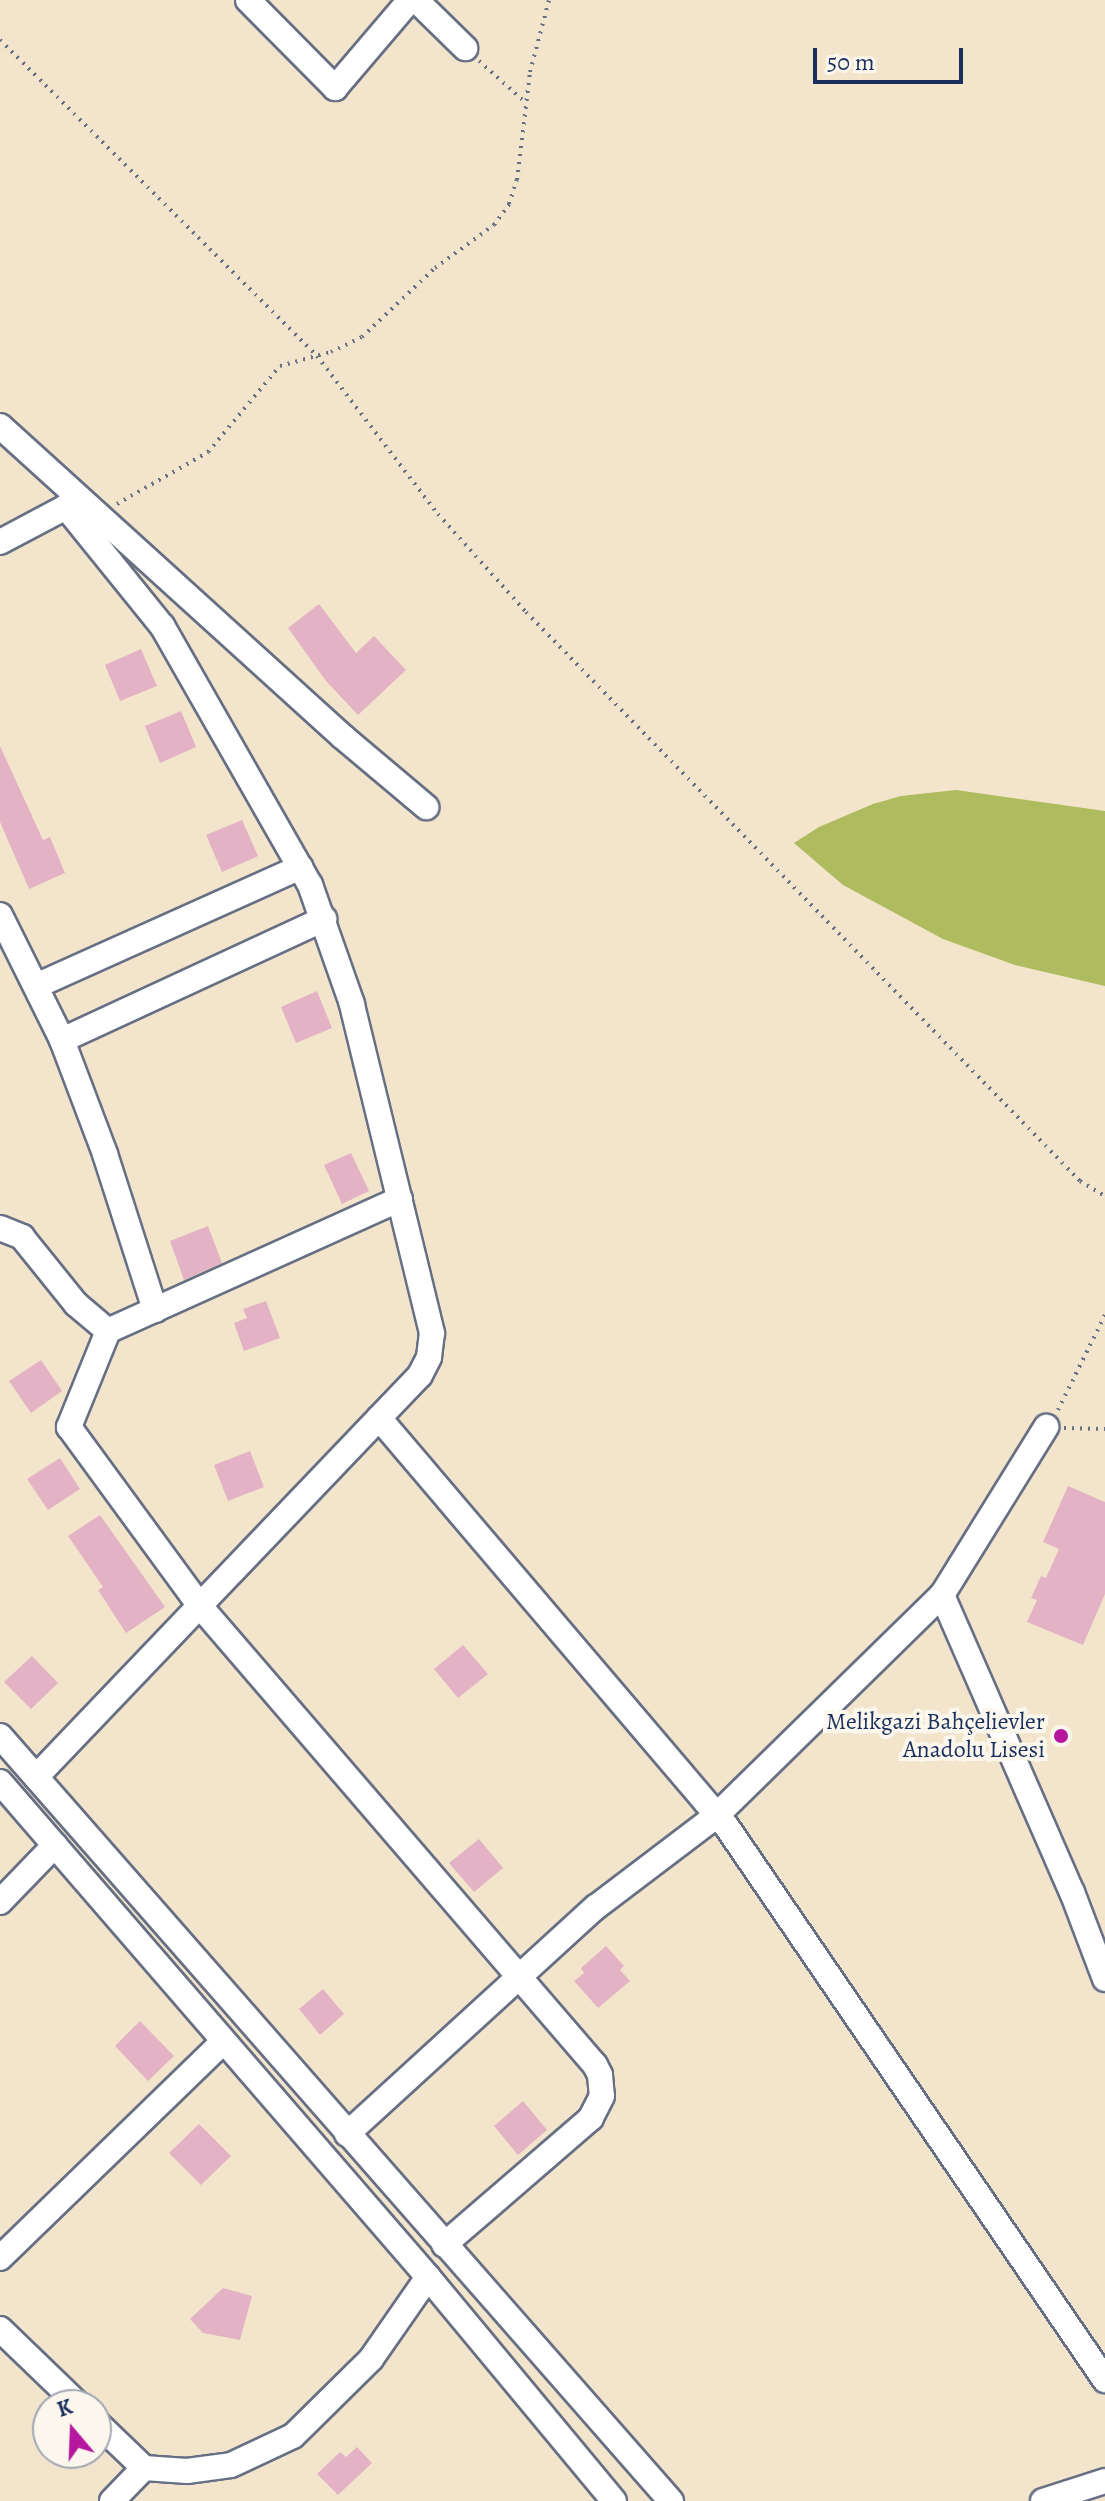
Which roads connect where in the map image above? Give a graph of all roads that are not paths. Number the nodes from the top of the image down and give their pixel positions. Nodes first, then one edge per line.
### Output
1 (248, 0) edge
2 (413, 0) edge
3 (465, 48) road end
4 (0, 426) edge
5 (73, 501) junction
6 (0, 542) edge
7 (426, 807) dead end
8 (301, 867) junction
9 (0, 915) edge
10 (324, 919) junction
11 (36, 986) junction
12 (62, 1040) junction
13 (400, 1199) junction
14 (0, 1228) edge
15 (155, 1310) junction
16 (108, 1331) junction
17 (379, 1418) junction
18 (1048, 1427) road end
19 (942, 1595) junction
20 (200, 1606) junction
21 (0, 1736) edge
22 (36, 1777) junction
23 (0, 1782) edge
24 (9, 1810) edge
25 (717, 1815) junction
26 (55, 1845) junction
27 (0, 1902) edge
28 (519, 1976) junction
29 (1105, 1979) edge
30 (222, 2043) junction
31 (347, 2134) junction
32 (444, 2245) junction
33 (0, 2258) edge
34 (428, 2277) junction
35 (0, 2329) edge
36 (1105, 2380) edge
37 (62, 2389) edge
38 (112, 2437) edge
39 (144, 2468) junction
40 (1105, 2481) edge
41 (112, 2501) edge
42 (614, 2501) edge
43 (671, 2501) edge
44 (1043, 2501) edge

1 - 2 street
2 - 3 street
4 - 5 street
5 - 6 street
5 - 7 street
5 - 8 street
8 - 10 street
8 - 11 street
9 - 11 street
10 - 12 street
10 - 13 street
11 - 12 street
12 - 15 street
13 - 15 street
13 - 17 street
14 - 16 street
15 - 16 street
16 - 20 street
17 - 20 street
17 - 25 street
18 - 19 street
19 - 25 street
19 - 29 street
20 - 22 street
20 - 28 street
21 - 22 street
22 - 31 street
23 - 24 street
24 - 26 street
25 - 28 street
25 - 36 street
26 - 27 street
26 - 30 street
28 - 31 street
28 - 32 street
30 - 33 street
30 - 34 street
31 - 32 street
32 - 43 street
34 - 39 street
34 - 42 street
35 - 37 street
38 - 39 street
39 - 41 street
40 - 44 street

